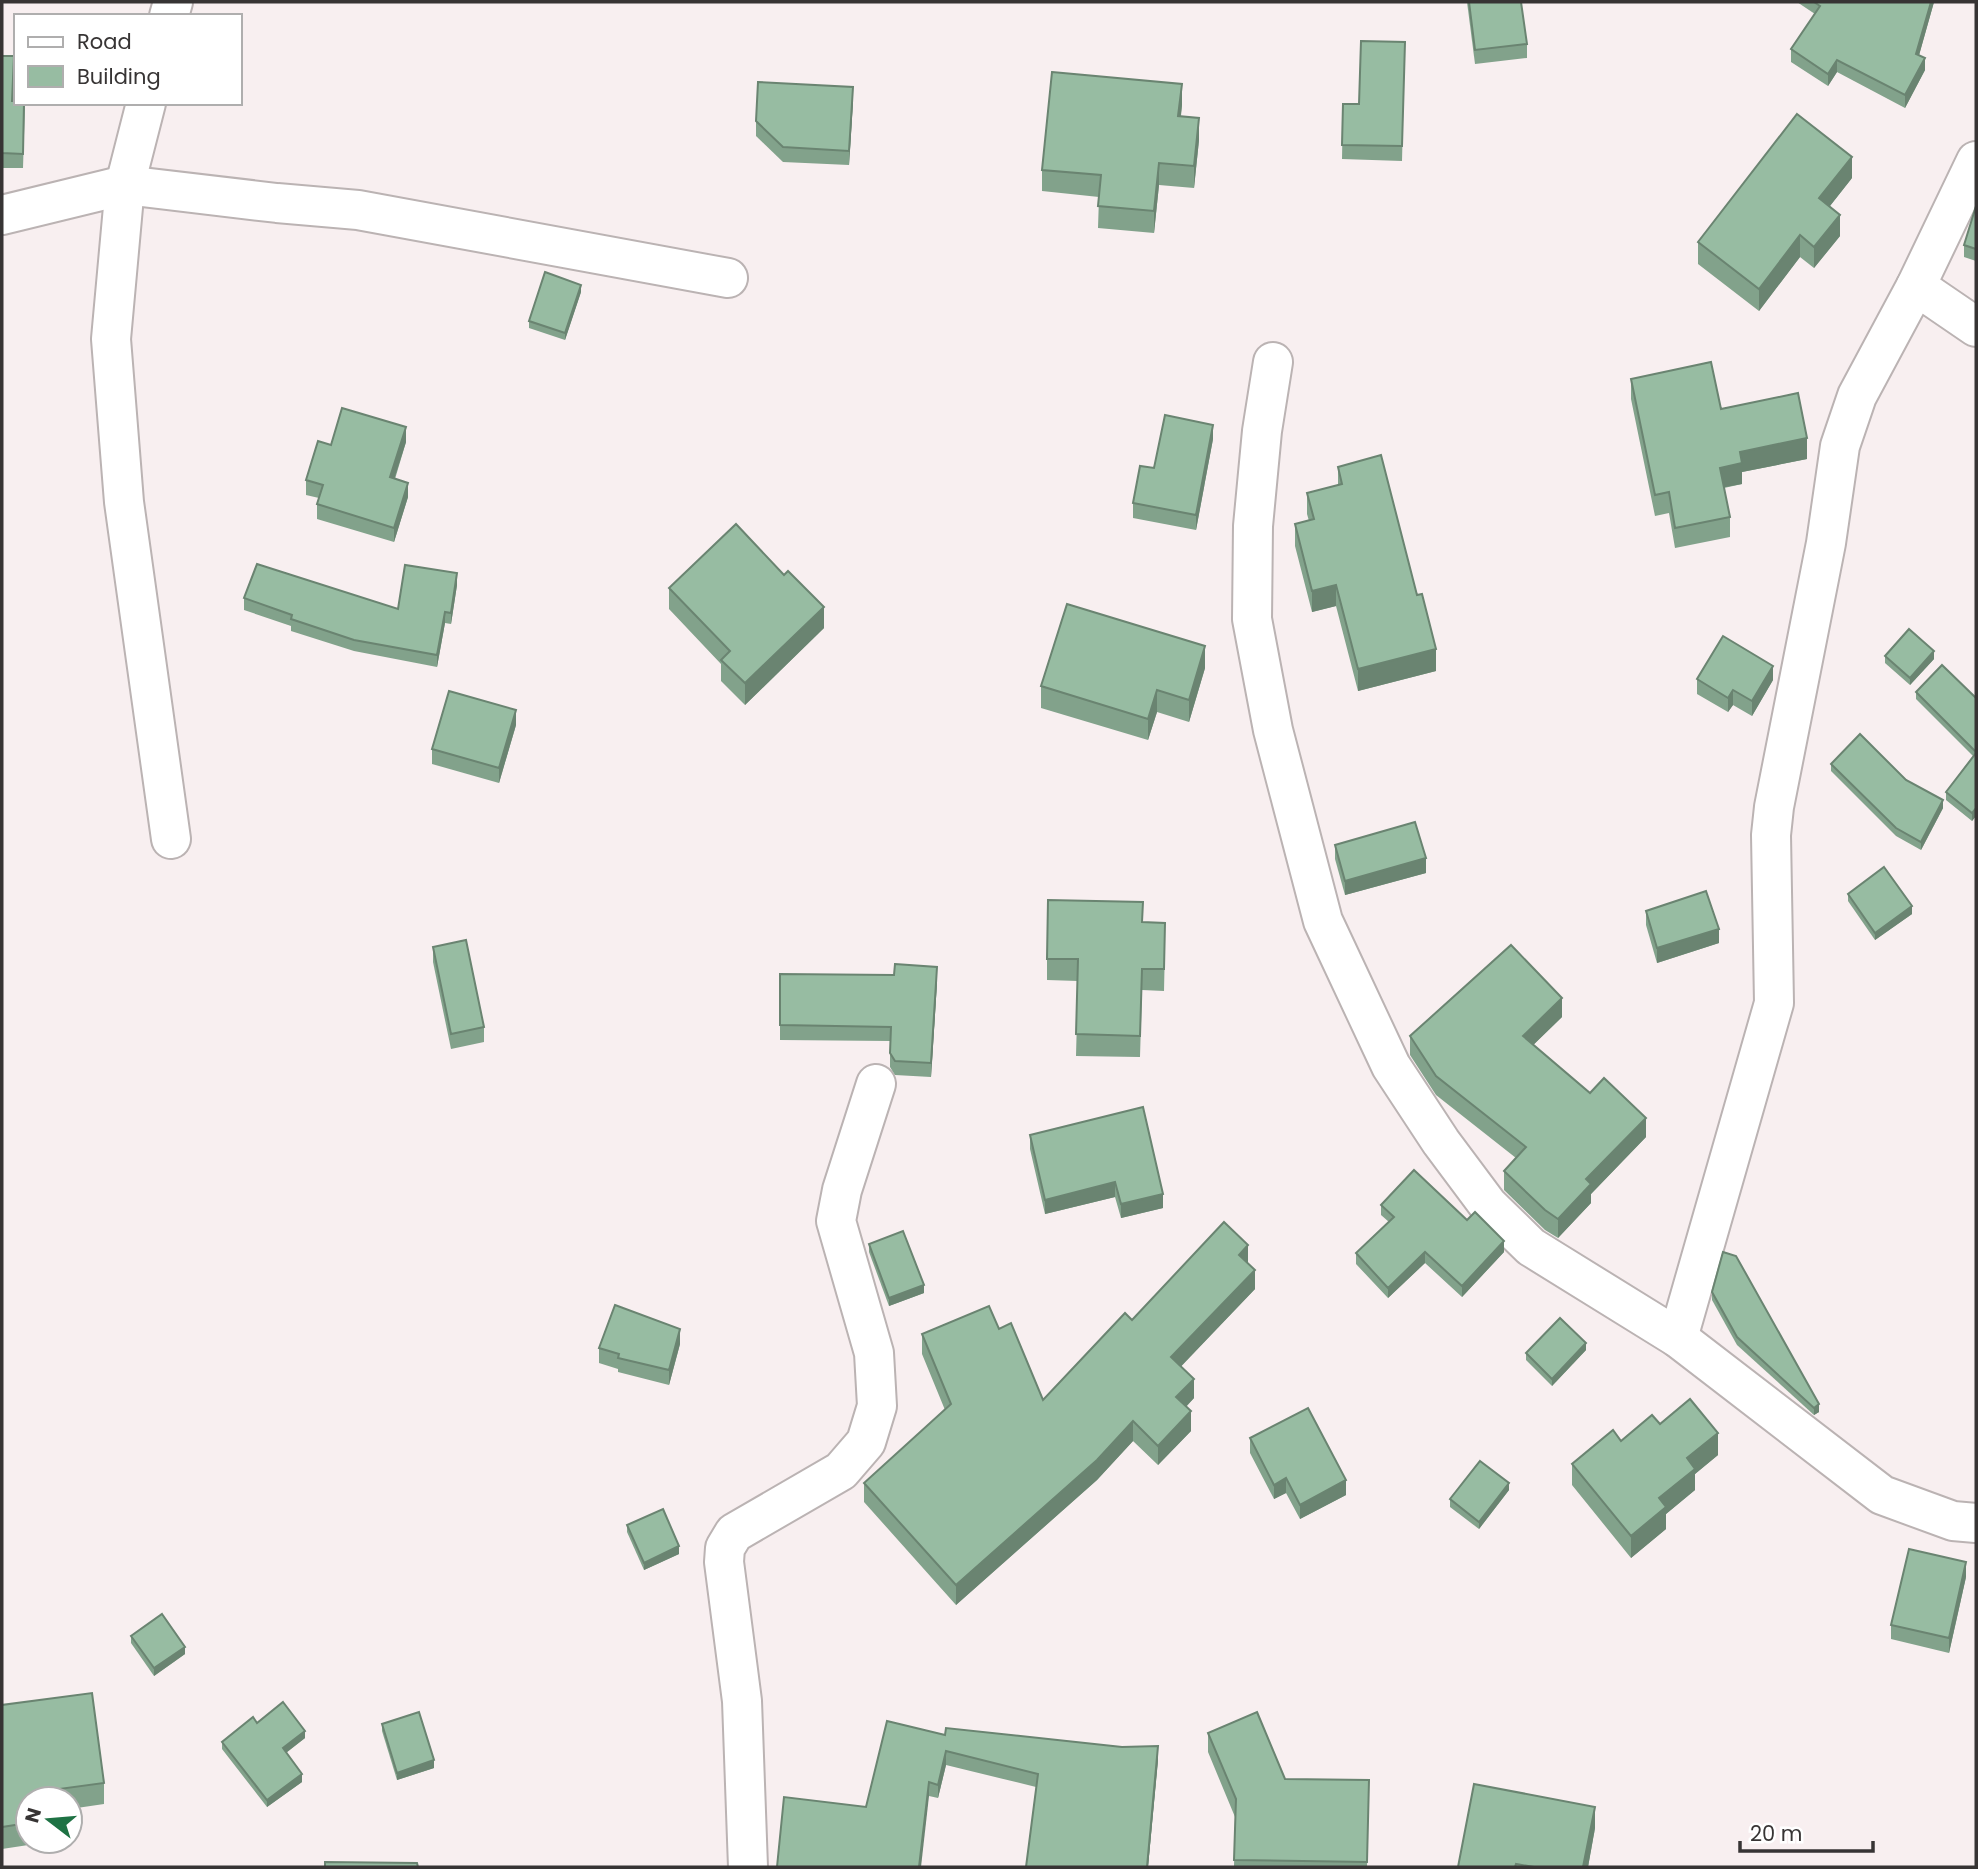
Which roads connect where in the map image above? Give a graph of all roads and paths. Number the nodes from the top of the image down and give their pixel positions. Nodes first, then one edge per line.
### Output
1 (145, 105) edge
2 (1976, 161) edge
3 (125, 185) junction
4 (2, 215) edge
5 (728, 278) dead end
6 (1916, 286) junction
7 (1976, 327) edge
8 (1273, 362) dead end
9 (171, 839) dead end
10 (876, 1084) dead end
11 (1678, 1338) junction
12 (1976, 1523) edge
13 (748, 1867) edge

1 - 3 street
2 - 6 street
3 - 4 street
3 - 5 street
3 - 9 street
6 - 7 street
6 - 11 street
8 - 11 street
10 - 13 street
11 - 12 street

